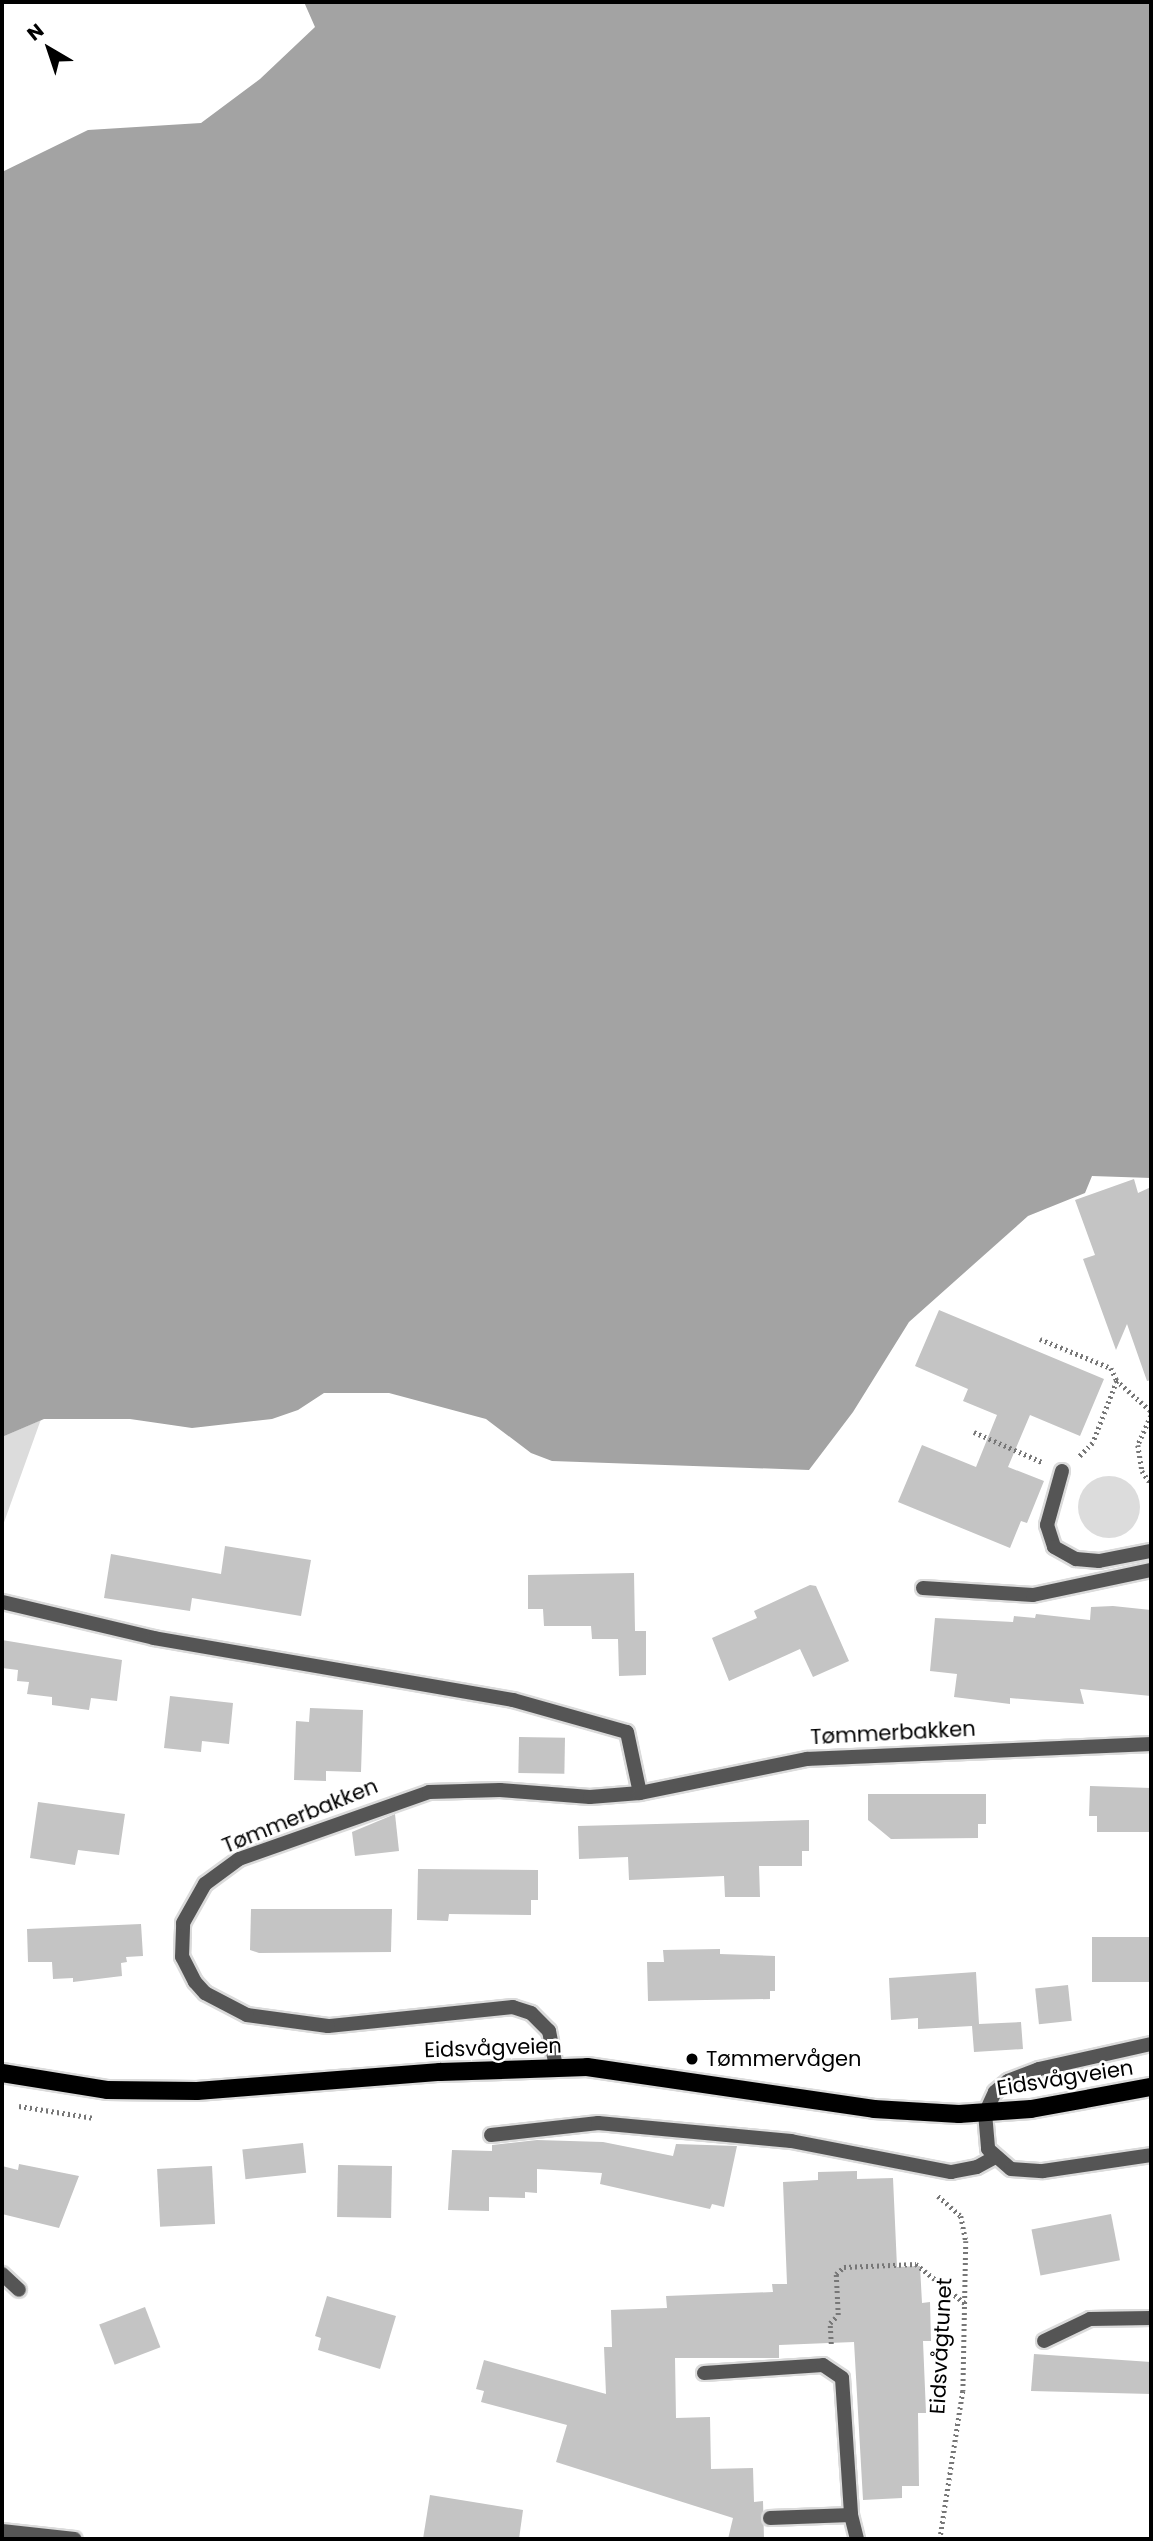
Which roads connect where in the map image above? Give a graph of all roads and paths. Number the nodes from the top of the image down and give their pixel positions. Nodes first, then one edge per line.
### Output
1 (1040, 1339) dead end
2 (1114, 1379) junction
3 (1151, 1410) edge
4 (1151, 1416) edge
5 (974, 1432) dead end
6 (1013, 1449) dead end
7 (1062, 1471) joint
8 (1151, 1485) edge
9 (1151, 1551) edge
10 (1151, 1570) edge
11 (923, 1588) dead end
12 (2, 1602) edge
13 (1151, 1744) edge
14 (640, 1793) junction
15 (1151, 2043) edge
16 (556, 2067) junction
17 (2, 2073) edge
18 (1151, 2087) edge
19 (985, 2113) junction
20 (491, 2135) dead end
21 (1151, 2155) edge
22 (993, 2158) junction
23 (925, 2167) junction
24 (2, 2274) edge
25 (19, 2290) dead end
26 (966, 2304) junction
27 (1151, 2318) edge
28 (1044, 2341) dead end
29 (831, 2344) dead end
30 (704, 2373) dead end
31 (851, 2515) junction
32 (770, 2518) dead end
33 (2, 2531) edge
34 (75, 2539) edge
35 (858, 2539) edge
36 (940, 2539) edge

1 - 2 path
2 - 3 path
2 - 7 path
4 - 8 path
5 - 6 path
7 - 9 street
10 - 11 street
12 - 14 street
13 - 14 street, Tømmerbakken
14 - 16 street, Tømmerbakken
15 - 19 street
16 - 17 main road, Eidsvågveien
16 - 19 main road, Eidsvågveien
18 - 19 main road, Eidsvågveien
19 - 22 street, Eidsvågveien
20 - 23 street
21 - 22 street
22 - 23 street
23 - 26 path, Eidsvågtunet
24 - 25 street
26 - 29 path
26 - 36 path, Eidsvågtunet
27 - 28 street
30 - 31 street
31 - 32 street
31 - 35 street
33 - 34 street

